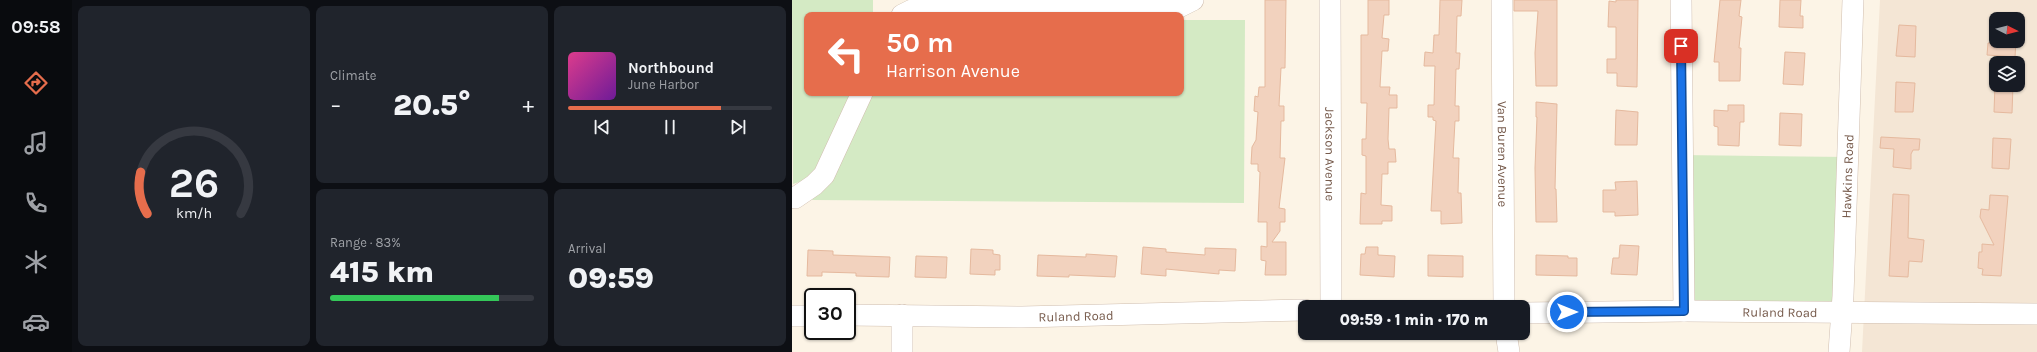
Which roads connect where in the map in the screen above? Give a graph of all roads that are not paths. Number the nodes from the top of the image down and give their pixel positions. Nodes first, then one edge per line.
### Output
1 (1193, 0) edge
2 (1330, 0) edge
3 (1502, 0) edge
4 (1680, 0) edge
5 (1853, 0) edge
6 (908, 12) edge
7 (861, 96) edge
8 (792, 198) edge
9 (1331, 300) edge
10 (1504, 300) edge
11 (1298, 310) edge
12 (1684, 311) junction
13 (1530, 313) edge
14 (1842, 313) junction
15 (2037, 314) edge
16 (902, 315) junction
17 (792, 316) edge
18 (804, 316) edge
19 (856, 316) edge
20 (1507, 340) edge
21 (902, 352) edge
22 (1509, 352) edge
23 (1839, 352) edge

1 - 6 street
2 - 9 street, Jackson Avenue
3 - 10 street, Van Buren Avenue
4 - 12 street
5 - 14 street, Hawkins Road
7 - 8 street
11 - 16 street, Ruland Road
12 - 13 street, Ruland Road
12 - 14 street, Ruland Road
14 - 15 street, Ruland Road
14 - 23 street, Hawkins Road
16 - 19 street, Ruland Road
16 - 21 street
17 - 18 street
20 - 22 street

